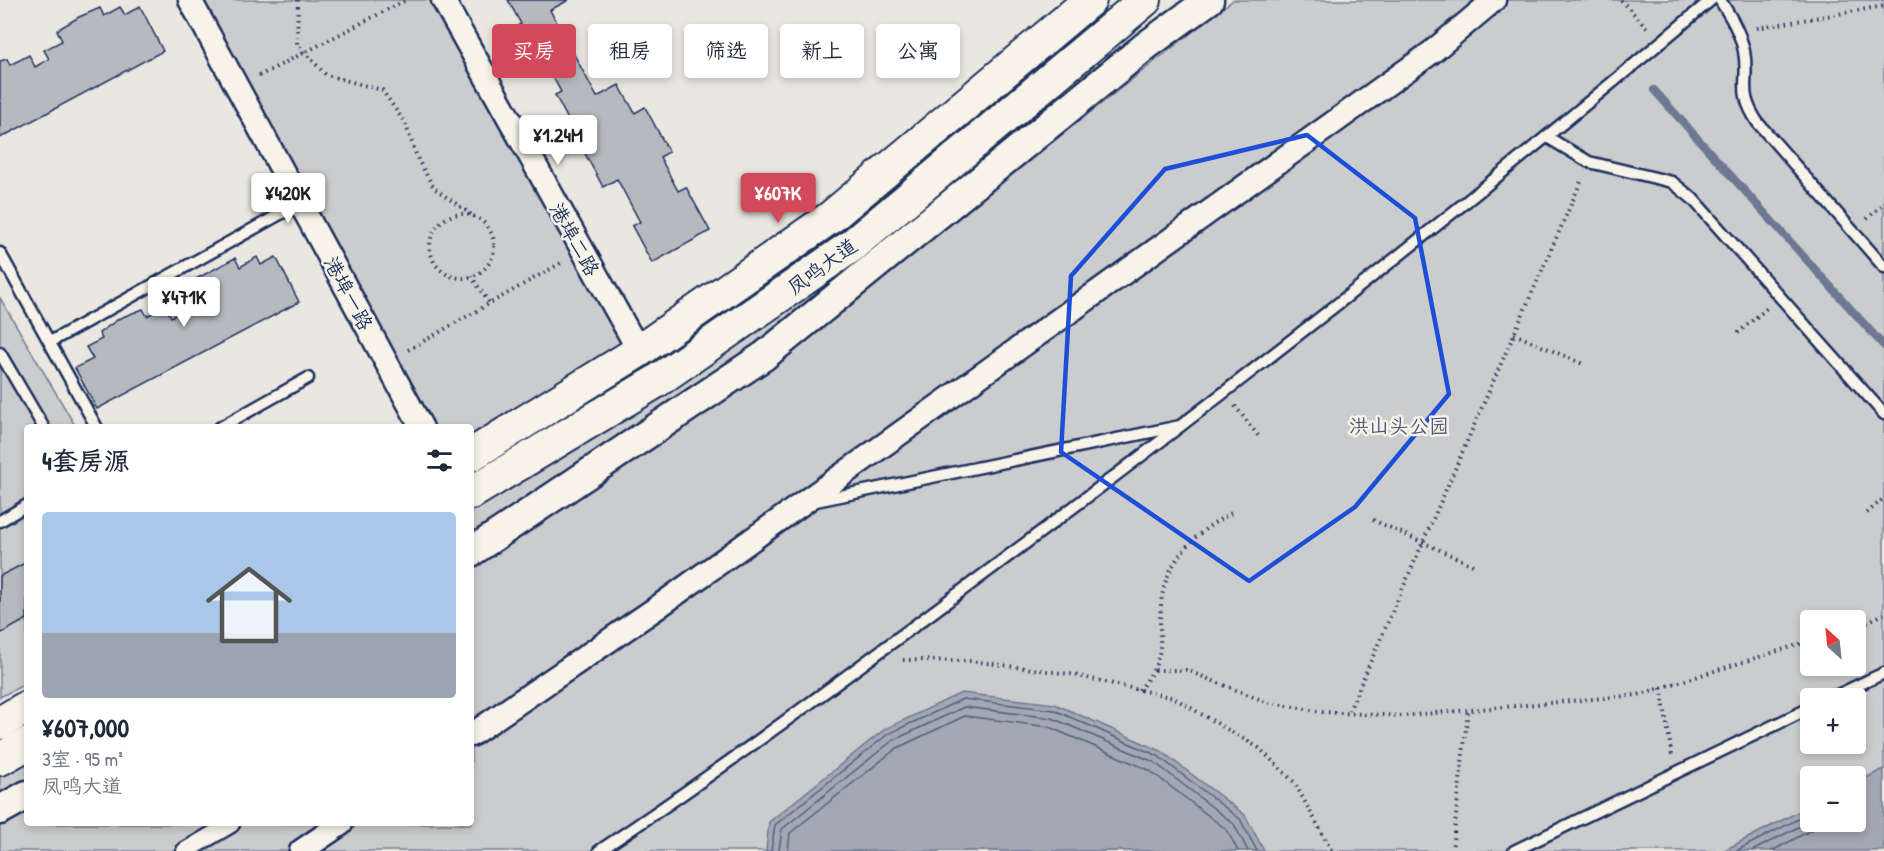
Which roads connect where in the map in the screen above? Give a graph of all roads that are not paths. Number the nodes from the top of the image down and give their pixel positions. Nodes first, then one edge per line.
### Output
1 (190, 0) edge
2 (443, 0) edge
3 (1090, 0) edge
4 (1145, 0) edge
5 (1209, 0) edge
6 (1494, 0) edge
7 (1711, 0) edge
8 (1720, 0) edge
9 (1547, 138) junction
10 (300, 203) junction
11 (0, 253) edge
12 (1884, 267) edge
13 (50, 342) junction
14 (639, 351) junction
15 (0, 353) edge
16 (308, 378) dead end
17 (1884, 414) edge
18 (42, 424) edge
19 (95, 424) edge
20 (226, 424) edge
21 (420, 424) edge
22 (1184, 425) junction
23 (474, 453) edge
24 (474, 491) edge
25 (801, 504) junction
26 (24, 507) edge
27 (0, 520) edge
28 (474, 550) edge
29 (1884, 673) edge
30 (1852, 688) edge
31 (24, 709) edge
32 (1800, 713) edge
33 (0, 723) edge
34 (474, 733) edge
35 (24, 746) edge
36 (0, 759) edge
37 (24, 797) edge
38 (0, 810) edge
39 (228, 826) edge
40 (338, 826) edge
41 (185, 851) edge
42 (301, 851) edge
43 (599, 851) edge
44 (1514, 851) edge

1 - 10 street, 港埠一路
2 - 14 street, 港埠二路
3 - 14 main road, 凤鸣大道
4 - 24 main road, 凤鸣大道
5 - 28 street
6 - 25 street
7 - 9 lane
8 - 12 lane
9 - 17 lane
9 - 22 lane
10 - 13 lane
10 - 21 street, 港埠一路
11 - 13 lane
13 - 19 lane
14 - 23 main road, 凤鸣大道
15 - 18 lane
16 - 20 lane
22 - 25 lane
22 - 43 lane
25 - 34 street
26 - 27 lane
29 - 30 lane
31 - 33 main road
32 - 44 lane
35 - 36 main road
37 - 38 street
39 - 41 street
40 - 42 street

